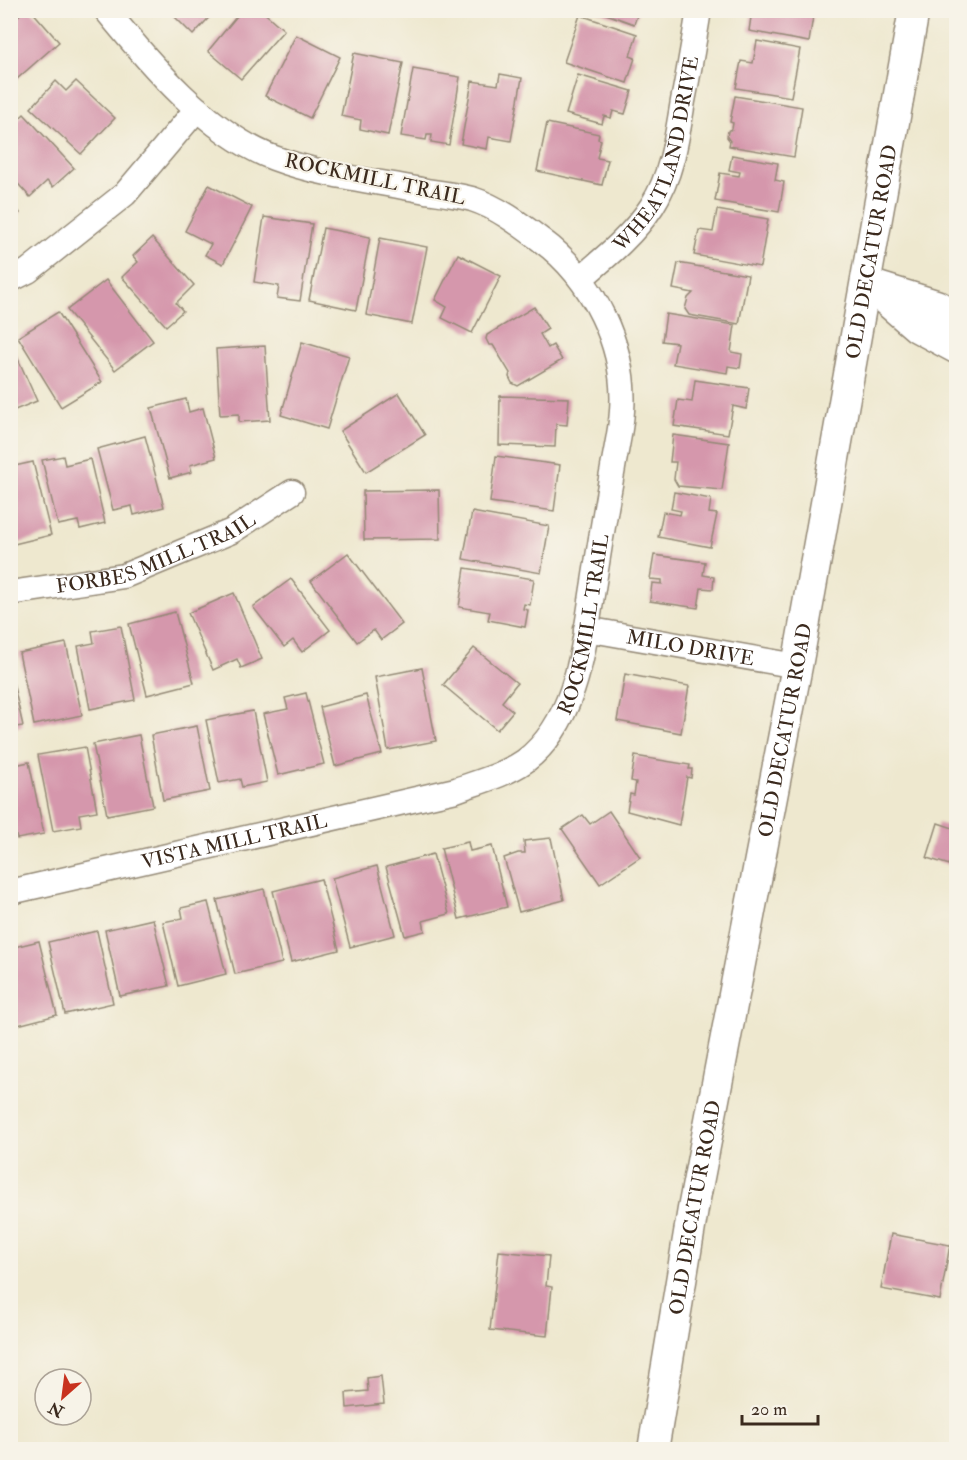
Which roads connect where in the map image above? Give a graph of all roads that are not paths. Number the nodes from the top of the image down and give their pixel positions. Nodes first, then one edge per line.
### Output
1 (106, 10) edge
2 (699, 10) edge
3 (914, 10) edge
4 (197, 109) junction
5 (581, 278) junction
6 (10, 280) edge
7 (866, 283) junction
8 (957, 315) edge
9 (957, 348) edge
10 (292, 492) dead end
11 (10, 592) edge
12 (586, 629) junction
13 (797, 666) junction
14 (456, 790) joint
15 (10, 892) edge
16 (653, 1449) edge

1 - 4 street, ROCKMILL TRAIL
2 - 5 street, WHEATLAND DRIVE
3 - 7 street, OLD DECATUR ROAD
4 - 5 street, ROCKMILL TRAIL
4 - 6 street
5 - 12 street, ROCKMILL TRAIL
7 - 8 street
7 - 9 street
7 - 13 street, OLD DECATUR ROAD
10 - 11 street, FORBES MILL TRAIL
12 - 13 street, MILO DRIVE
12 - 14 street, ROCKMILL TRAIL
13 - 16 street, OLD DECATUR ROAD
14 - 15 street, VISTA MILL TRAIL

